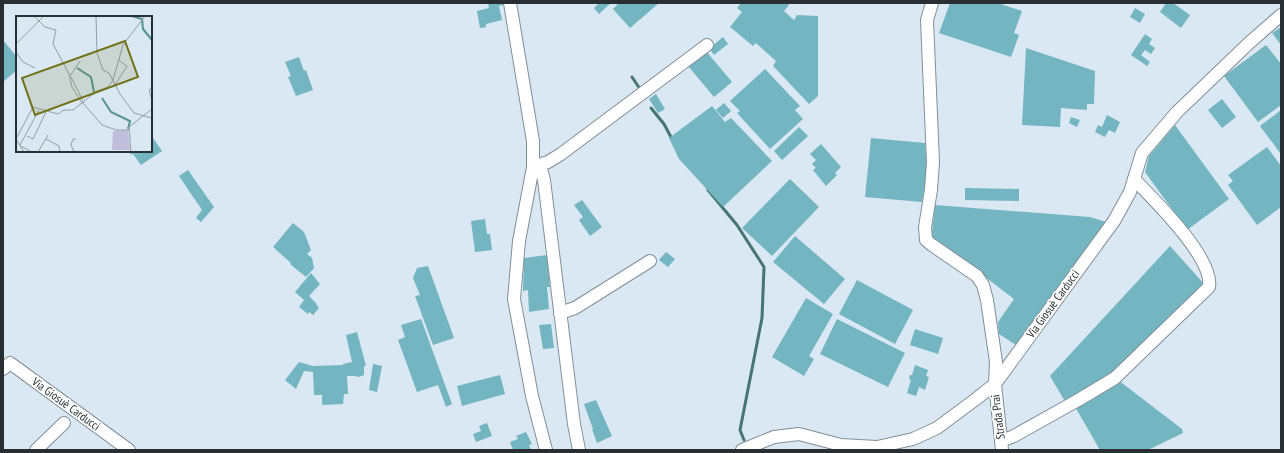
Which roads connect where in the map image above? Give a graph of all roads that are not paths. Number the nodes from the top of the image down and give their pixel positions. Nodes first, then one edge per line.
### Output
1 (510, 3) edge
2 (932, 3) edge
3 (1281, 15) edge
4 (707, 46) dead end
5 (537, 166) junction
6 (1134, 179) junction
7 (650, 261) dead end
8 (560, 313) junction
9 (3, 369) edge
10 (995, 384) junction
11 (64, 423) dead end
12 (1002, 446) edge
13 (36, 450) edge
14 (129, 450) edge
15 (546, 450) edge
16 (579, 450) edge
17 (742, 450) edge

1 - 5 street
2 - 10 street, Strada Prai
3 - 6 street, Via Giosuè Carducci
4 - 5 street
5 - 8 street
5 - 15 street
6 - 10 street, Via Giosuè Carducci
6 - 12 street
7 - 8 street
8 - 16 street
9 - 14 street, Via Giosuè Carducci
10 - 12 street, Strada Prai
10 - 17 street, Via Giosuè Carducci
11 - 13 street

